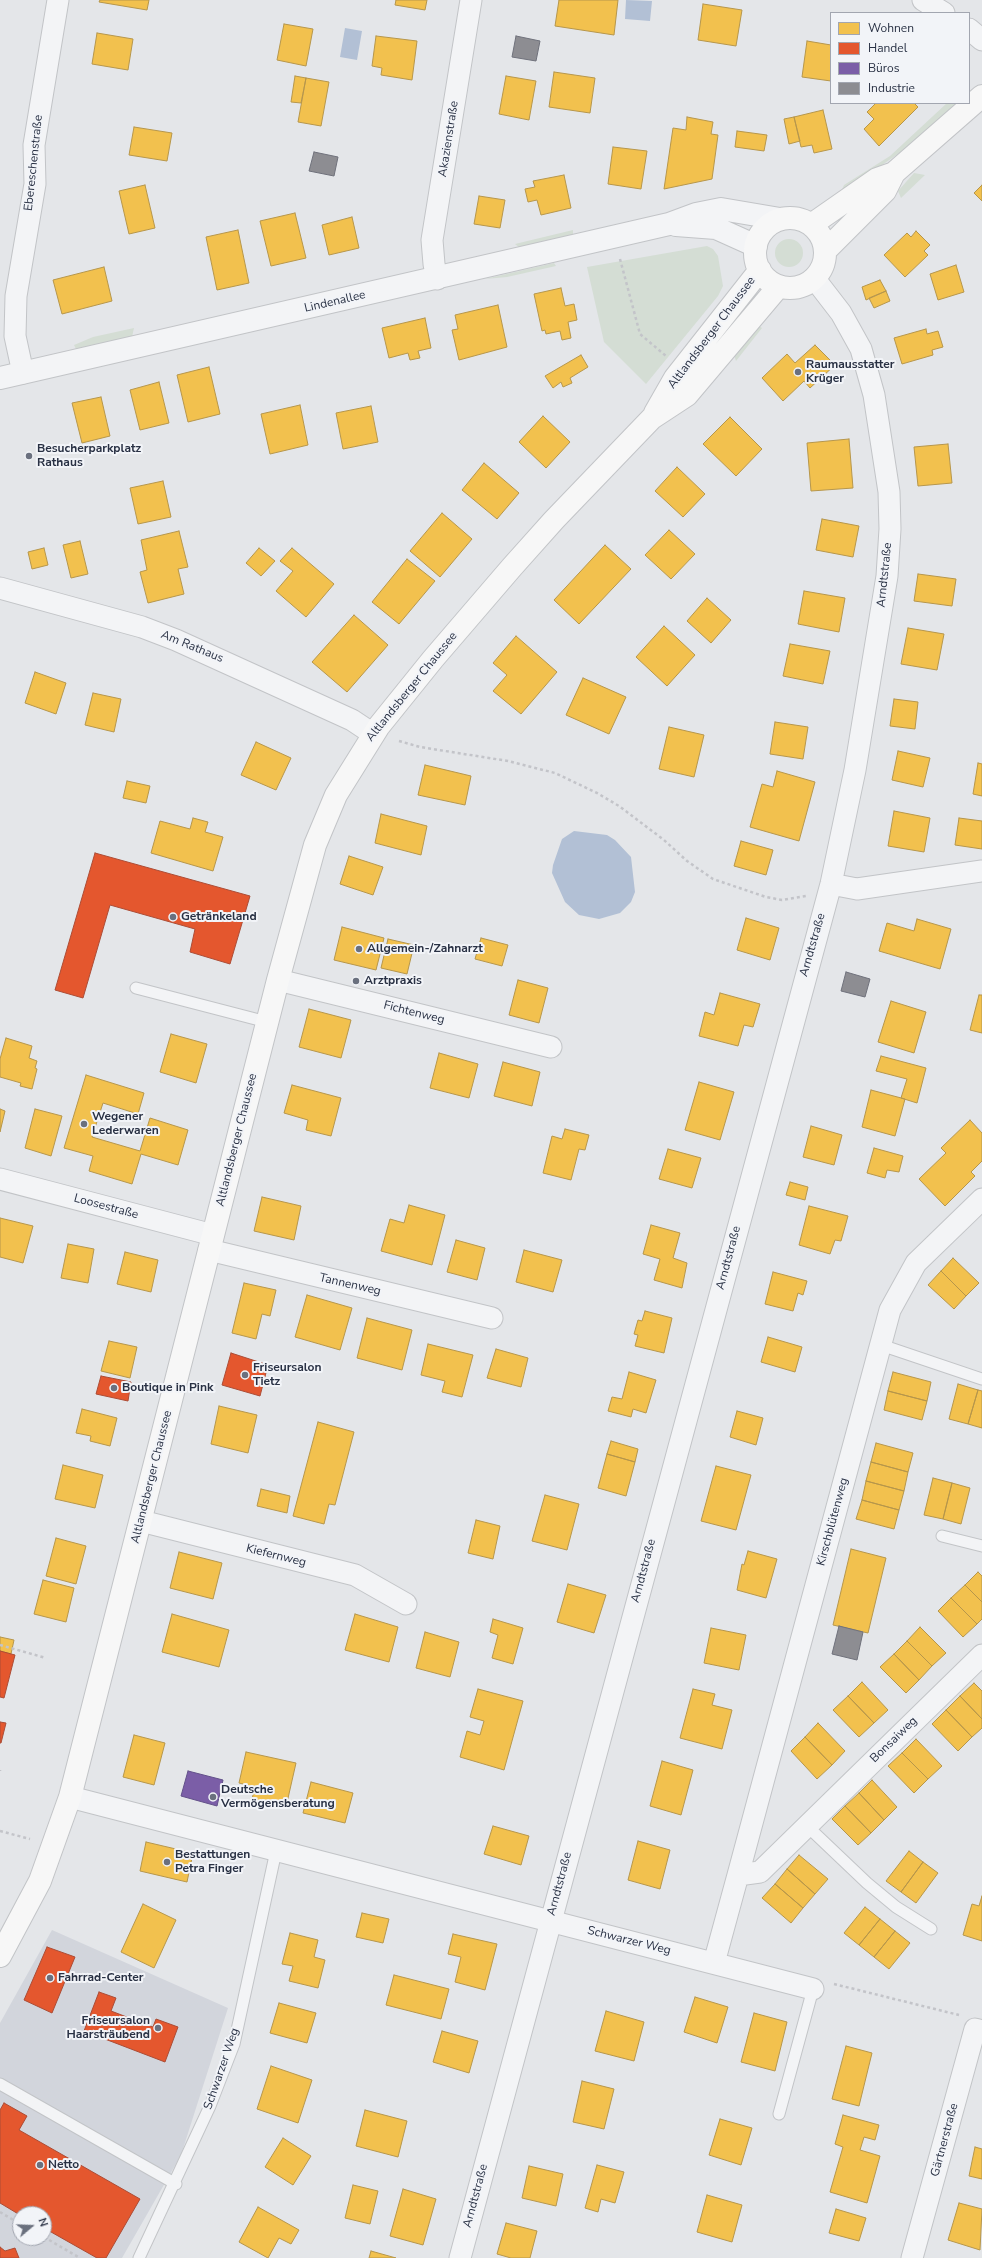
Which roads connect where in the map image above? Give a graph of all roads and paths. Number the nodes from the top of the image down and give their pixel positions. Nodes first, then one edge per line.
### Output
1 (58, 0) edge
2 (471, 0) edge
3 (923, 0) edge
4 (942, 12) edge
5 (970, 30) edge
6 (982, 40) edge
7 (982, 96) edge
8 (894, 173) junction
9 (780, 219) junction
10 (669, 224) junction
11 (811, 225) junction
12 (756, 246) junction
13 (825, 251) junction
14 (620, 256) dead end
15 (760, 270) junction
16 (814, 278) junction
17 (437, 279) junction
18 (779, 286) junction
19 (670, 360) dead end
20 (23, 373) junction
21 (0, 378) edge
22 (652, 418) junction
23 (0, 588) edge
24 (373, 734) junction
25 (399, 741) dead end
26 (982, 871) edge
27 (829, 891) junction
28 (278, 980) junction
29 (136, 988) dead end
30 (267, 1022) junction
31 (550, 1047) dead end
32 (0, 1179) edge
33 (982, 1199) edge
34 (211, 1242) junction
35 (492, 1318) dead end
36 (881, 1345) junction
37 (982, 1378) edge
38 (141, 1521) junction
39 (942, 1536) dead end
40 (982, 1546) edge
41 (406, 1604) dead end
42 (0, 1645) edge
43 (982, 1655) edge
44 (46, 1658) dead end
45 (70, 1797) junction
46 (806, 1825) junction
47 (0, 1831) edge
48 (31, 1839) dead end
49 (276, 1851) junction
50 (738, 1875) junction
51 (550, 1921) junction
52 (931, 1928) dead end
53 (0, 1956) edge
54 (714, 1963) junction
55 (813, 1989) junction
56 (979, 2030) edge
57 (0, 2084) edge
58 (779, 2114) dead end
59 (176, 2184) junction
60 (0, 2212) edge
61 (12, 2219) edge
62 (52, 2242) edge
63 (80, 2258) edge
64 (139, 2258) edge
65 (460, 2258) edge
66 (912, 2258) edge

1 - 20 street, Ebereschenstraße
2 - 17 street, Akazienstraße
3 - 4 street
5 - 6 street
7 - 8 main road
8 - 11 main road
8 - 13 main road
9 - 10 street, Lindenallee
9 - 11 main road
9 - 12 main road
10 - 12 street, Lindenallee
10 - 17 street, Lindenallee
11 - 13 main road
12 - 15 main road, Altlandsberger Chaussee
13 - 16 main road
14 - 19 path
15 - 18 main road, Altlandsberger Chaussee
15 - 22 main road, Altlandsberger Chaussee
16 - 18 main road
16 - 27 street, Arndtstraße
17 - 20 street, Lindenallee
18 - 22 main road, Altlandsberger Chaussee
20 - 21 street, Lindenallee
22 - 24 main road, Altlandsberger Chaussee
23 - 24 street, Am Rathaus
24 - 28 main road, Altlandsberger Chaussee
25 - 27 path
26 - 27 street
27 - 51 street, Arndtstraße
28 - 30 main road, Altlandsberger Chaussee
28 - 31 street, Fichtenweg
29 - 30 lane
30 - 34 main road, Altlandsberger Chaussee
32 - 34 street, Loosestraße
33 - 36 street, Kirschblütenweg
34 - 35 street, Tannenweg
34 - 38 main road, Altlandsberger Chaussee
36 - 37 lane
36 - 50 street, Kirschblütenweg
38 - 41 street, Kiefernweg
38 - 45 main road, Altlandsberger Chaussee
39 - 40 lane
42 - 44 path
43 - 46 street, Bonsaiweg
45 - 49 street, Schwarzer Weg
45 - 53 main road, Altlandsberger Chaussee
46 - 50 street, Bonsaiweg
46 - 52 lane
47 - 48 path
49 - 51 street, Schwarzer Weg
49 - 59 lane, Schwarzer Weg
50 - 54 street
51 - 54 street, Schwarzer Weg
51 - 65 street, Arndtstraße
54 - 55 street, Schwarzer Weg
55 - 56 path
55 - 58 lane
56 - 66 street, Gärtnerstraße
57 - 59 lane
59 - 64 lane, Schwarzer Weg
60 - 61 path
62 - 63 path

